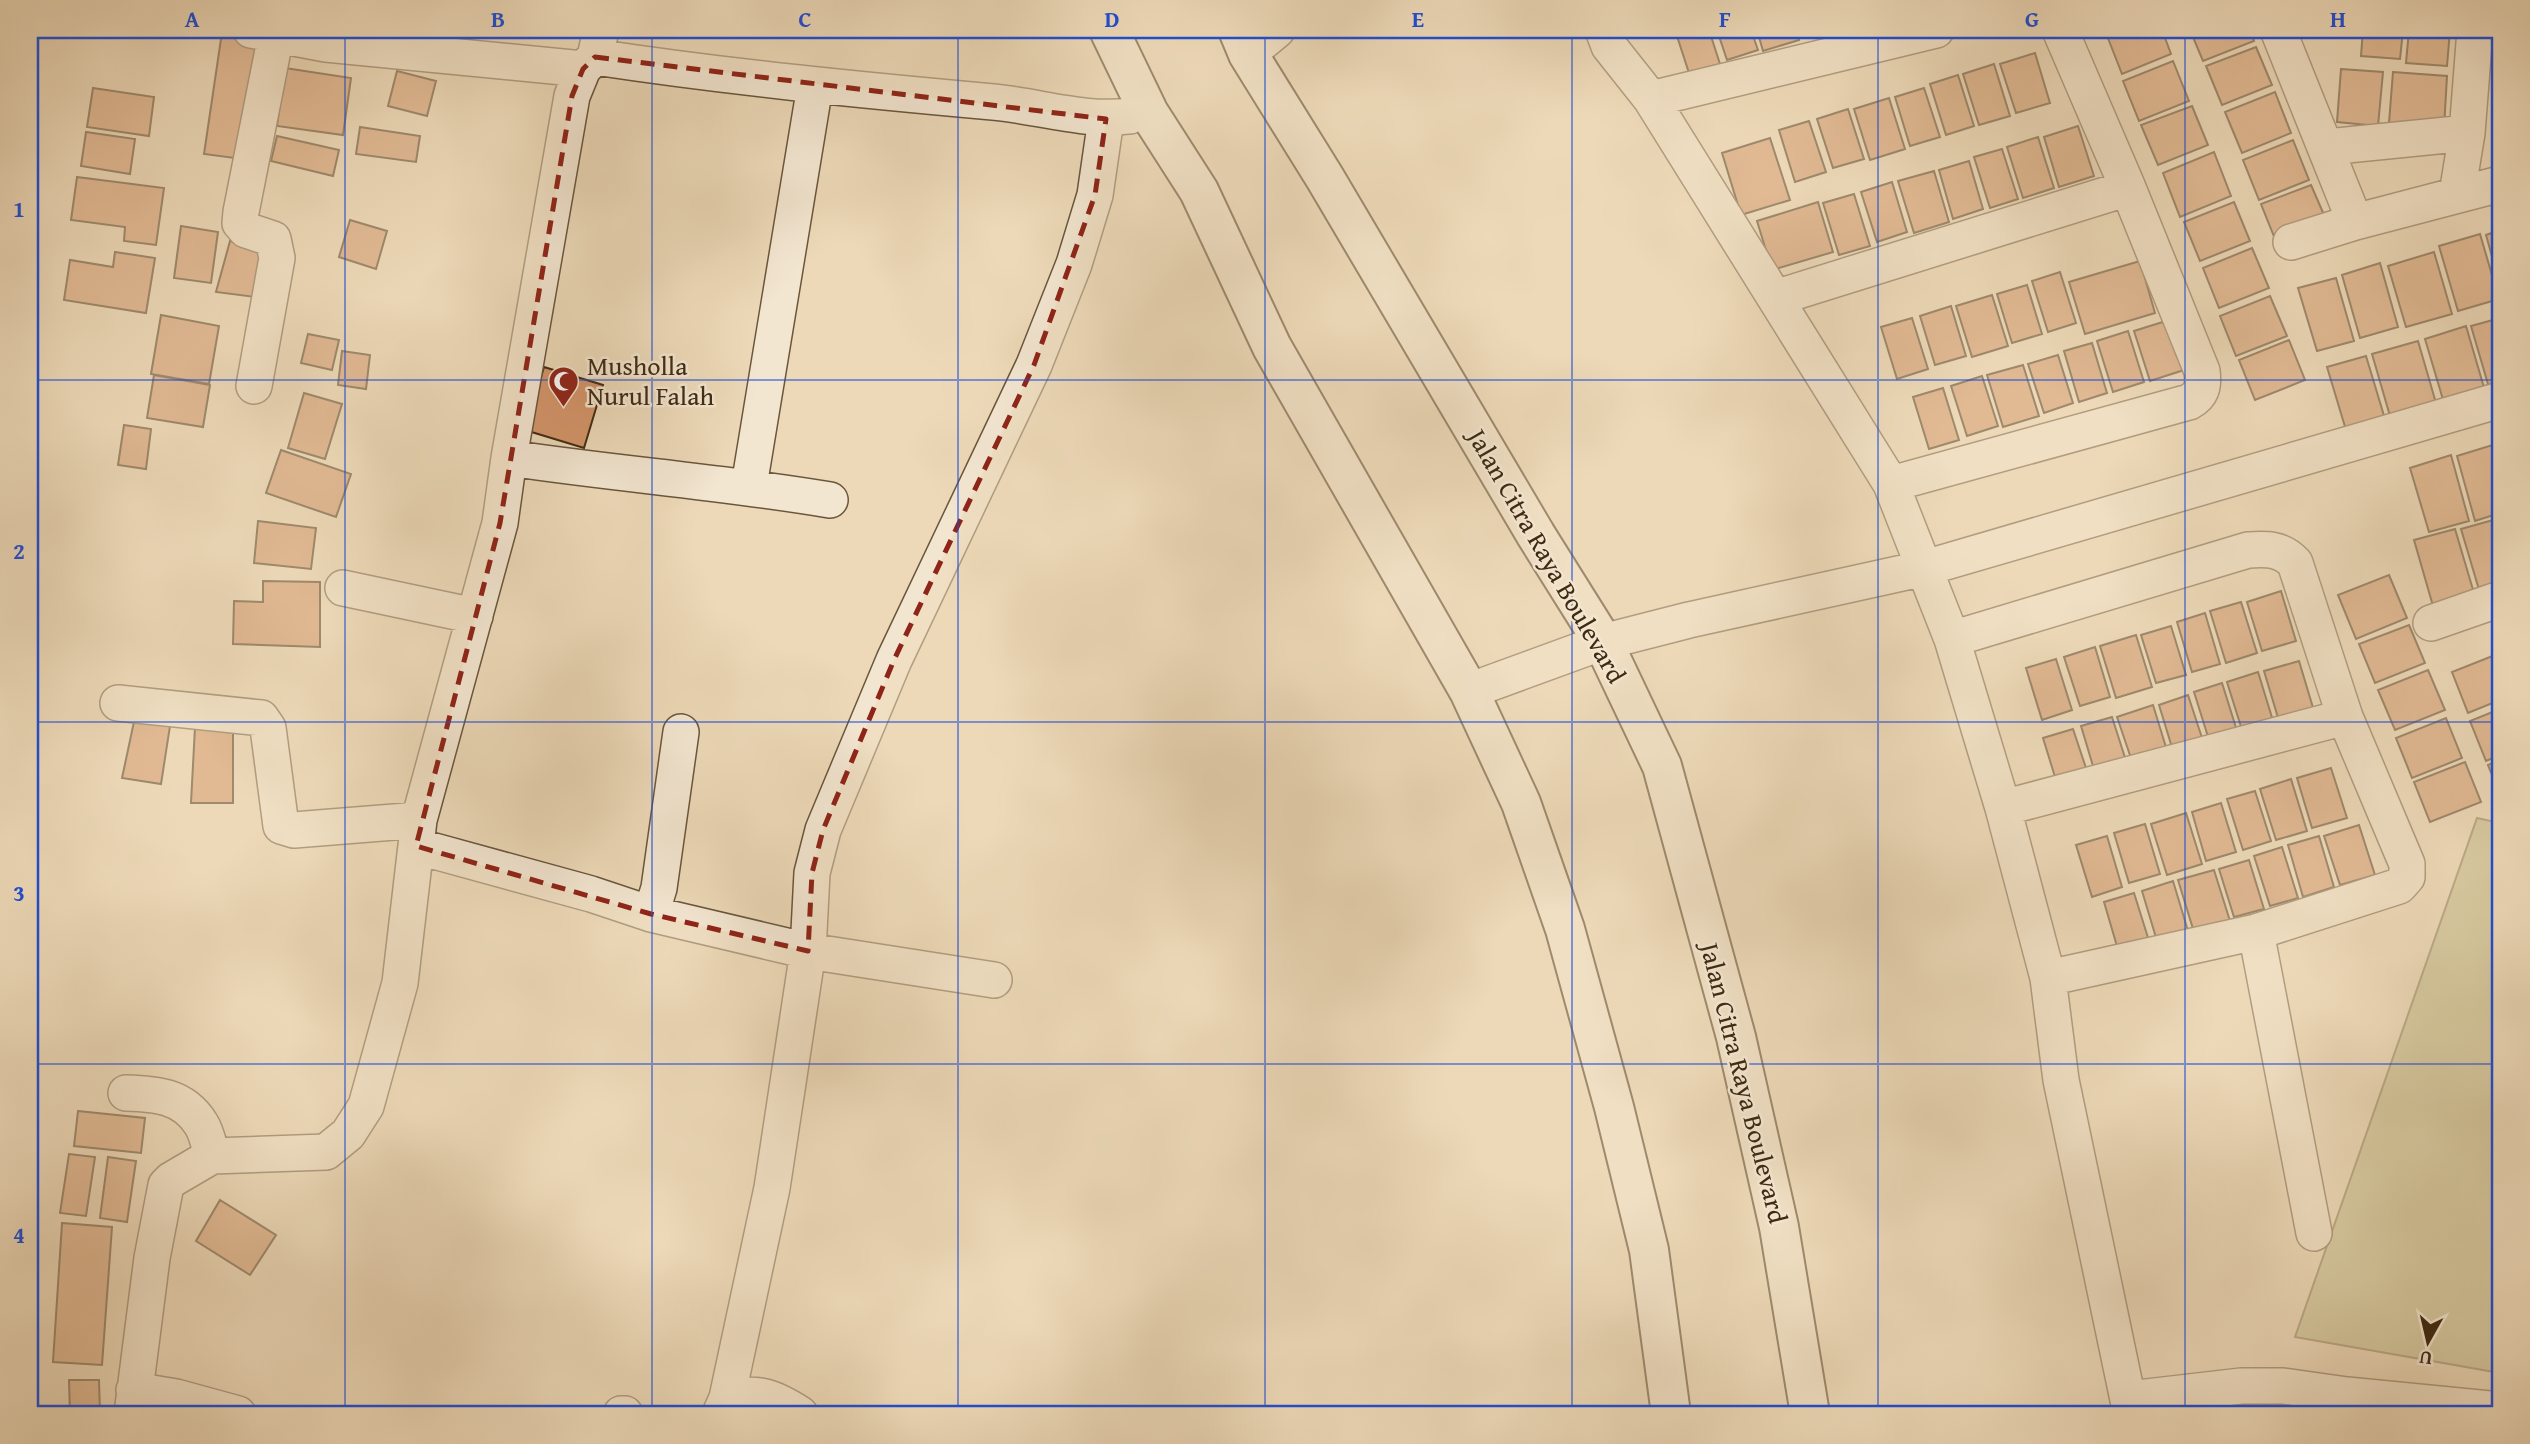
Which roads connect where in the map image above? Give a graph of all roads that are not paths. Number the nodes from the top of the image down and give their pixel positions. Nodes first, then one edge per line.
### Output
1 (1109, 30) edge
2 (1277, 30) edge
3 (1603, 30) edge
4 (1936, 30) edge
5 (2060, 30) edge
6 (2278, 30) edge
7 (2476, 30) edge
8 (264, 33) edge
9 (328, 37) edge
10 (1243, 42) edge
11 (593, 52) edge
12 (815, 86) junction
13 (1651, 99) junction
14 (1149, 113) junction
15 (1106, 119) junction
16 (2467, 133) junction
17 (2327, 147) junction
18 (2500, 184) edge
19 (2128, 188) junction
20 (2457, 194) junction
21 (2355, 222) junction
22 (2291, 242) dead end
23 (1775, 298) junction
24 (254, 386) dead end
25 (2500, 400) edge
26 (509, 458) junction
27 (1891, 484) junction
28 (748, 486) junction
29 (831, 500) dead end
30 (1925, 568) junction
31 (343, 588) dead end
32 (2498, 607) edge
33 (475, 616) junction
34 (2431, 623) dead end
35 (1952, 639) junction
36 (1603, 642) junction
37 (1469, 691) junction
38 (118, 703) dead end
39 (2345, 718) junction
40 (681, 732) dead end
41 (2003, 808) junction
42 (418, 833) junction
43 (651, 914) junction
44 (2256, 932) junction
45 (808, 951) junction
46 (2048, 978) junction
47 (994, 980) dead end
48 (125, 1093) dead end
49 (212, 1156) junction
50 (2315, 1233) dead end
51 (133, 1402) edge
52 (2348, 1405) edge
53 (724, 1406) edge
54 (2130, 1407) edge
55 (2500, 1410) edge
56 (238, 1414) edge
57 (800, 1414) edge
58 (1671, 1414) edge
59 (1810, 1414) edge

1 - 14 main road
2 - 10 street
3 - 13 street
4 - 13 street
5 - 19 street
6 - 17 street
7 - 16 street
8 - 9 street
8 - 24 street
9 - 11 street
10 - 36 main road, Jalan Citra Raya Boulevard
11 - 12 street
11 - 26 street
12 - 15 street
12 - 28 street
13 - 23 street
14 - 15 street
14 - 37 main road
15 - 45 street
16 - 17 street
16 - 20 street
17 - 21 street
18 - 20 street
19 - 23 street
19 - 27 street
20 - 21 street
21 - 22 street
23 - 27 street
25 - 30 street
26 - 28 street
26 - 33 street
27 - 30 street
28 - 29 street
30 - 35 street
30 - 36 street
31 - 33 street
32 - 34 street
33 - 42 street
35 - 39 street
35 - 41 street
36 - 37 street
36 - 59 main road, Jalan Citra Raya Boulevard
37 - 58 main road
38 - 42 street
39 - 41 street
39 - 44 street
40 - 43 street
41 - 46 street
42 - 43 street
42 - 49 street
43 - 45 street
44 - 46 street
44 - 50 street
45 - 47 street
45 - 53 street
46 - 54 street
48 - 49 street
49 - 51 street
51 - 56 street
52 - 54 street
52 - 55 street
53 - 57 street

